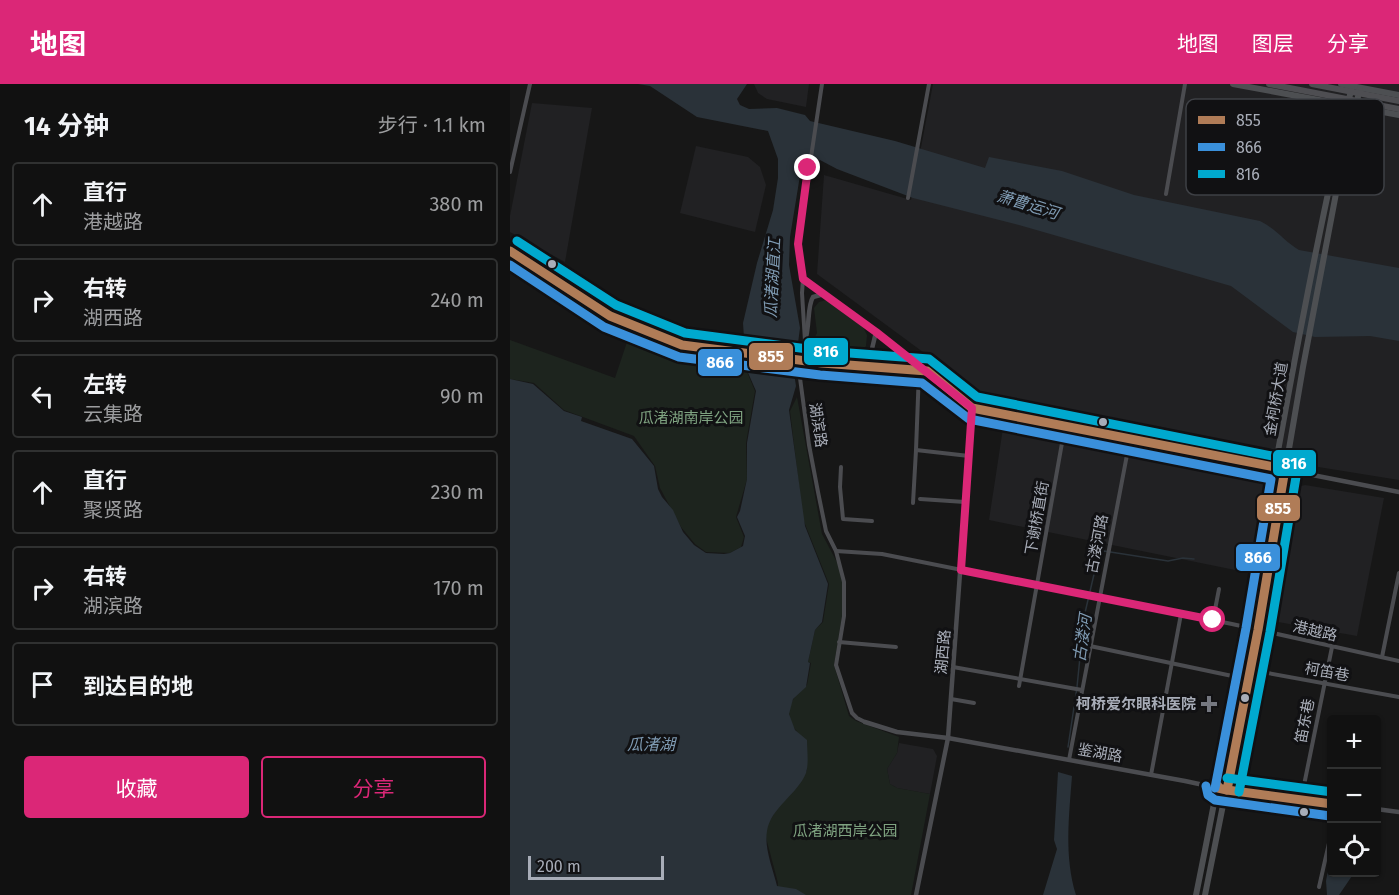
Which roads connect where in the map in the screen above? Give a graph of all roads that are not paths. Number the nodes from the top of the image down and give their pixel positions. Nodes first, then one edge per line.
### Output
1 (530, 84) edge
2 (822, 84) edge
3 (929, 84) edge
4 (1185, 84) edge
5 (1233, 84) edge
6 (1269, 84) edge
7 (1312, 84) edge
8 (1341, 84) edge
9 (1352, 86) junction
10 (1360, 88) junction
11 (1399, 95) edge
12 (1311, 99) edge
13 (1347, 99) edge
14 (1349, 99) edge
15 (1358, 99) edge
16 (1399, 101) edge
17 (1384, 106) edge
18 (1399, 109) edge
19 (1384, 112) edge
20 (1399, 115) edge
21 (510, 172) edge
22 (1166, 194) dead end
23 (1329, 195) edge
24 (1337, 195) edge
25 (908, 198) dead end
26 (510, 251) edge
27 (803, 279) junction
28 (825, 294) junction
29 (876, 332) junction
30 (805, 341) junction
31 (862, 367) junction
32 (919, 371) junction
33 (927, 371) junction
34 (972, 408) junction
35 (1065, 426) junction
36 (1130, 439) junction
37 (916, 450) junction
38 (969, 456) junction
39 (841, 467) dead end
40 (1276, 468) junction
41 (1285, 469) junction
42 (1399, 492) edge
43 (920, 499) dead end
44 (966, 502) junction
45 (913, 503) dead end
46 (872, 521) dead end
47 (836, 551) junction
48 (961, 570) junction
49 (1399, 573) edge
50 (1037, 585) junction
51 (1220, 589) dead end
52 (1099, 597) junction
53 (1181, 614) junction
54 (1213, 620) junction
55 (1246, 627) junction
56 (1258, 630) junction
57 (839, 642) junction
58 (1090, 646) junction
59 (896, 647) dead end
60 (1332, 647) junction
61 (1382, 658) junction
62 (1399, 661) edge
63 (1173, 664) junction
64 (953, 667) junction
65 (1250, 670) junction
66 (1237, 677) junction
67 (1021, 679) junction
68 (1324, 683) junction
69 (1019, 686) dead end
70 (1079, 689) junction
71 (1399, 697) edge
72 (951, 699) junction
73 (974, 703) dead end
74 (865, 722) joint
75 (948, 738) junction
76 (1069, 760) junction
77 (1151, 775) junction
78 (1218, 789) junction
79 (1227, 790) junction
80 (1301, 800) junction
81 (1327, 803) edge
82 (1381, 810) edge
83 (1399, 812) edge
84 (1327, 852) edge
85 (1319, 886) dead end
86 (916, 895) edge
87 (1196, 895) edge
88 (1205, 895) edge

1 - 21 street
2 - 27 street, 湖滨路
3 - 25 street
4 - 22 street
5 - 12 main road
6 - 13 highway, bridge
7 - 16 highway, bridge
8 - 9 main road
9 - 10 main road
9 - 14 main road, 金柯桥大道
10 - 11 main road
10 - 15 main road, 金柯桥大道
17 - 18 highway, bridge
19 - 20 main road
23 - 40 main road, 金柯桥大道
24 - 41 main road, 金柯桥大道
26 - 31 street, bridge
27 - 28 street
27 - 30 street, 湖滨路
28 - 29 street
28 - 30 street
29 - 31 street
29 - 33 street
30 - 47 street, 湖滨路
31 - 32 street
32 - 33 street
32 - 37 street
33 - 34 street
34 - 35 street
34 - 38 street, 湖西路
35 - 36 street
35 - 50 street, 下谢桥直街
36 - 40 street
36 - 52 street, 古溇河路
37 - 38 street
37 - 45 street
38 - 44 street, 湖西路
39 - 46 street
40 - 41 street
40 - 55 main road, 金柯桥大道
41 - 42 street
41 - 56 main road, 金柯桥大道
43 - 44 street
44 - 48 street, 湖西路
47 - 48 street, 港越路
47 - 57 street, 湖滨路
48 - 50 street, 港越路
48 - 64 street, 湖西路
49 - 61 street
50 - 52 street, 港越路
50 - 67 street, 下谢桥直街
51 - 54 street
52 - 53 street, 港越路
52 - 58 street, 古溇河路
53 - 54 street, 港越路
53 - 63 street
54 - 55 street, 港越路
55 - 56 street, 港越路
55 - 66 main road, 金柯桥大道
56 - 60 street, 港越路
56 - 65 main road, 金柯桥大道
57 - 59 street
57 - 74 street, 湖滨路
58 - 63 street
58 - 70 street, 古溇河路
60 - 61 street, 港越路
60 - 68 street, 笛东巷
61 - 62 street, 港越路
63 - 66 street
63 - 77 street
64 - 67 street
64 - 72 street, 湖西路
65 - 68 street, 柯笛巷
65 - 79 main road, 金柯桥大道
66 - 78 main road, 金柯桥大道
67 - 69 street, 下谢桥直街
67 - 70 street
68 - 71 street, 柯笛巷
68 - 80 street, 笛东巷
70 - 76 street, 古溇河路
72 - 73 street
72 - 75 street, 湖西路
74 - 75 street, 鉴湖路
75 - 76 street, 鉴湖路
75 - 86 street, 湖西路
76 - 77 street, 鉴湖路
77 - 78 street, 鉴湖路
78 - 79 street, 鉴湖路
78 - 87 main road, 金柯桥大道
79 - 80 street, 鉴湖路
79 - 88 main road, 金柯桥大道
80 - 81 street, 鉴湖路
82 - 83 street
84 - 85 street

